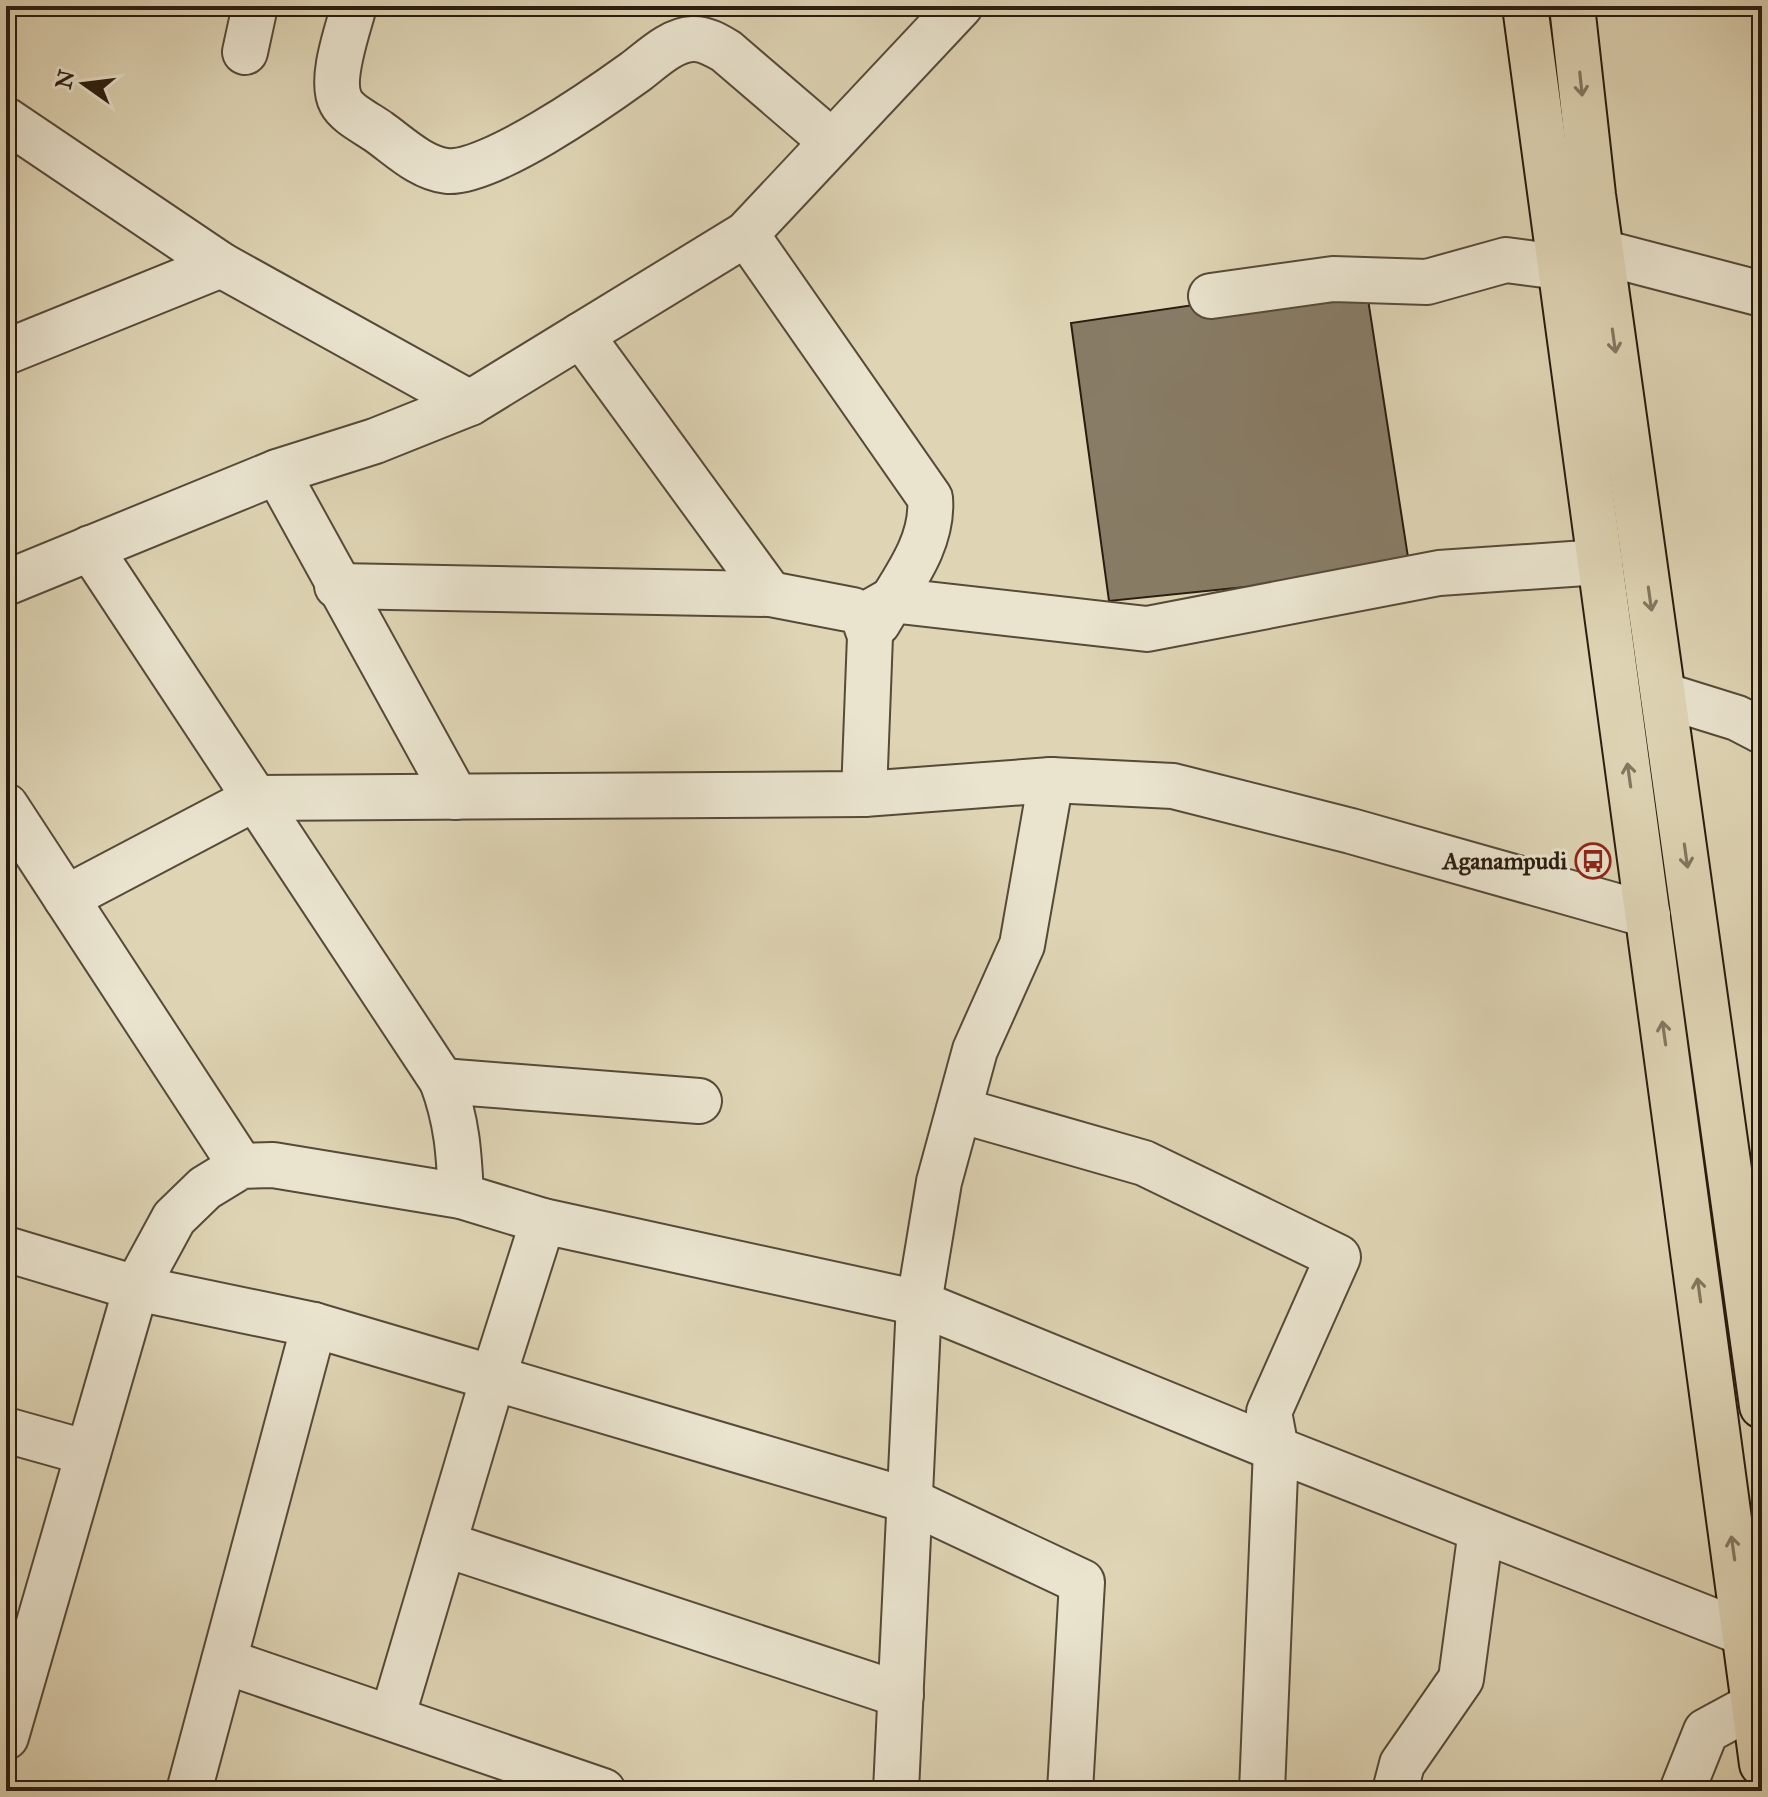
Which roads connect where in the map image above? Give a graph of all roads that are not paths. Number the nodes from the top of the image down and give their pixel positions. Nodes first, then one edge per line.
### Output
1 (255, 6) edge
2 (354, 6) edge
3 (960, 6) edge
4 (1525, 6) edge
5 (1572, 6) edge
6 (245, 52) dead end
7 (6, 120) edge
8 (832, 142) junction
9 (746, 234) junction
10 (1601, 252) junction
11 (221, 265) junction
12 (1560, 267) junction
13 (1762, 294) edge
14 (1211, 296) dead end
15 (581, 335) junction
16 (6, 352) edge
17 (470, 403) junction
18 (277, 472) junction
19 (90, 548) junction
20 (1600, 562) junction
21 (6, 583) edge
22 (337, 586) junction
23 (770, 594) junction
24 (875, 617) junction
25 (1663, 695) junction
26 (1762, 731) edge
27 (1051, 780) junction
28 (864, 794) junction
29 (456, 797) junction
30 (256, 798) junction
31 (6, 806) edge
32 (66, 898) junction
33 (1648, 915) junction
34 (442, 1081) junction
35 (1719, 1093) junction
36 (1673, 1098) junction
37 (699, 1101) dead end
38 (959, 1110) junction
39 (241, 1166) junction
40 (461, 1196) junction
41 (543, 1221) junction
42 (6, 1249) edge
43 (136, 1288) junction
44 (919, 1303) junction
45 (314, 1325) junction
46 (493, 1378) junction
47 (1762, 1406) edge
48 (6, 1430) edge
49 (1276, 1449) junction
50 (88, 1453) junction
51 (910, 1501) junction
52 (1481, 1530) junction
53 (444, 1544) junction
54 (1744, 1633) junction
55 (224, 1661) junction
56 (901, 1695) junction
57 (1754, 1705) junction
58 (392, 1718) junction
59 (6, 1737) edge
60 (1762, 1764) edge
61 (189, 1791) edge
62 (603, 1791) edge
63 (896, 1791) edge
64 (1070, 1791) edge
65 (1262, 1791) edge
66 (1395, 1791) edge
67 (1682, 1791) edge

1 - 6 street
2 - 8 street
3 - 8 street
4 - 12 main road
5 -> 10 main road
7 - 11 street
8 - 9 street
9 - 15 street
9 - 24 street
10 - 13 street
10 -> 25 main road
11 - 16 street
11 - 17 street
12 - 14 street
12 - 20 main road
15 - 17 street
15 - 23 street
17 - 18 street
18 - 19 street
18 - 22 street
19 - 21 street
19 - 30 street
20 - 24 street
33 -> 20 main road
22 - 23 street
22 - 29 street
23 - 24 street
24 - 28 street
25 - 26 street
25 -> 35 main road
27 - 28 street
27 - 33 street
27 - 38 street
28 - 29 street
29 - 30 street
30 - 32 street
30 - 34 street
31 - 32 street
32 - 39 street
36 -> 33 main road
34 - 37 street
34 - 40 street
35 - 36 main road
35 - 47 main road
54 -> 36 main road
38 - 44 street
38 - 49 street
39 - 40 street
39 - 43 street
40 - 41 street
41 - 44 street
41 - 46 street
42 - 43 street
43 - 45 street
43 - 50 street
44 - 49 street
44 - 51 street
45 - 46 street
45 - 55 street
46 - 51 street
46 - 53 street
48 - 50 street
49 - 52 street
49 - 65 street
50 - 59 street
51 - 56 street
51 - 64 street
52 - 54 street
52 - 66 street
53 - 56 street
53 - 58 street
54 - 57 main road
55 - 58 street
55 - 61 street
56 - 63 street
57 - 60 main road
57 - 67 street
58 - 62 street

